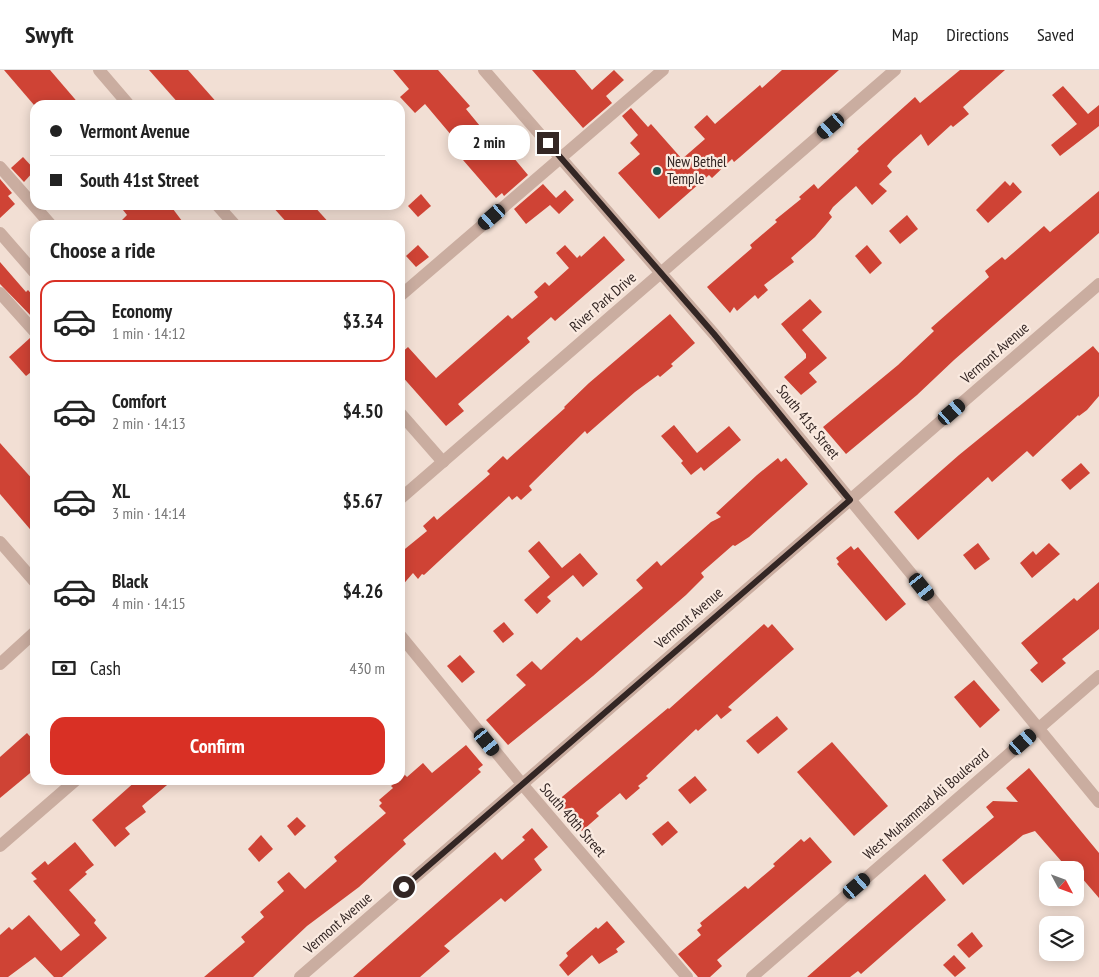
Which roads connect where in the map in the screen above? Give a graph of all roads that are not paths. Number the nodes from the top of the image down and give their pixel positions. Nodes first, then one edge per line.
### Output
1 (99, 70) edge
2 (484, 70) edge
3 (663, 70) edge
4 (888, 72) edge
5 (125, 100) edge
6 (561, 158) junction
7 (0, 167) edge
8 (30, 201) edge
9 (38, 210) edge
10 (222, 210) edge
11 (47, 220) edge
12 (230, 220) edge
13 (0, 233) edge
14 (30, 267) edge
15 (662, 272) junction
16 (1099, 284) edge
17 (0, 292) edge
18 (405, 292) edge
19 (30, 326) edge
20 (405, 419) edge
21 (443, 462) junction
22 (405, 495) edge
23 (850, 500) junction
24 (0, 542) edge
25 (30, 576) edge
26 (30, 637) edge
27 (405, 641) edge
28 (0, 664) edge
29 (1099, 676) edge
30 (1038, 728) junction
31 (522, 784) junction
32 (70, 785) edge
33 (1099, 802) edge
34 (0, 846) edge
35 (300, 977) edge
36 (687, 977) edge
37 (752, 977) edge

1 - 5 street
2 - 6 street, South 41st Street
3 - 6 street
4 - 15 street, River Park Drive
6 - 15 street, South 41st Street
6 - 18 street
7 - 8 street
9 - 11 street
10 - 12 street
13 - 14 street
15 - 21 street, River Park Drive
15 - 23 street, South 41st Street
16 - 23 street, Vermont Avenue
17 - 19 street
20 - 21 street
21 - 22 street, River Park Drive
23 - 30 street, South 41st Street
23 - 31 street, Vermont Avenue
24 - 25 street
26 - 28 street
27 - 31 street, South 40th Street
29 - 30 street, West Muhammad Ali Boulevard
30 - 33 street, South 41st Street
30 - 37 street, West Muhammad Ali Boulevard
31 - 35 street, Vermont Avenue
31 - 36 street, South 40th Street
32 - 34 street

